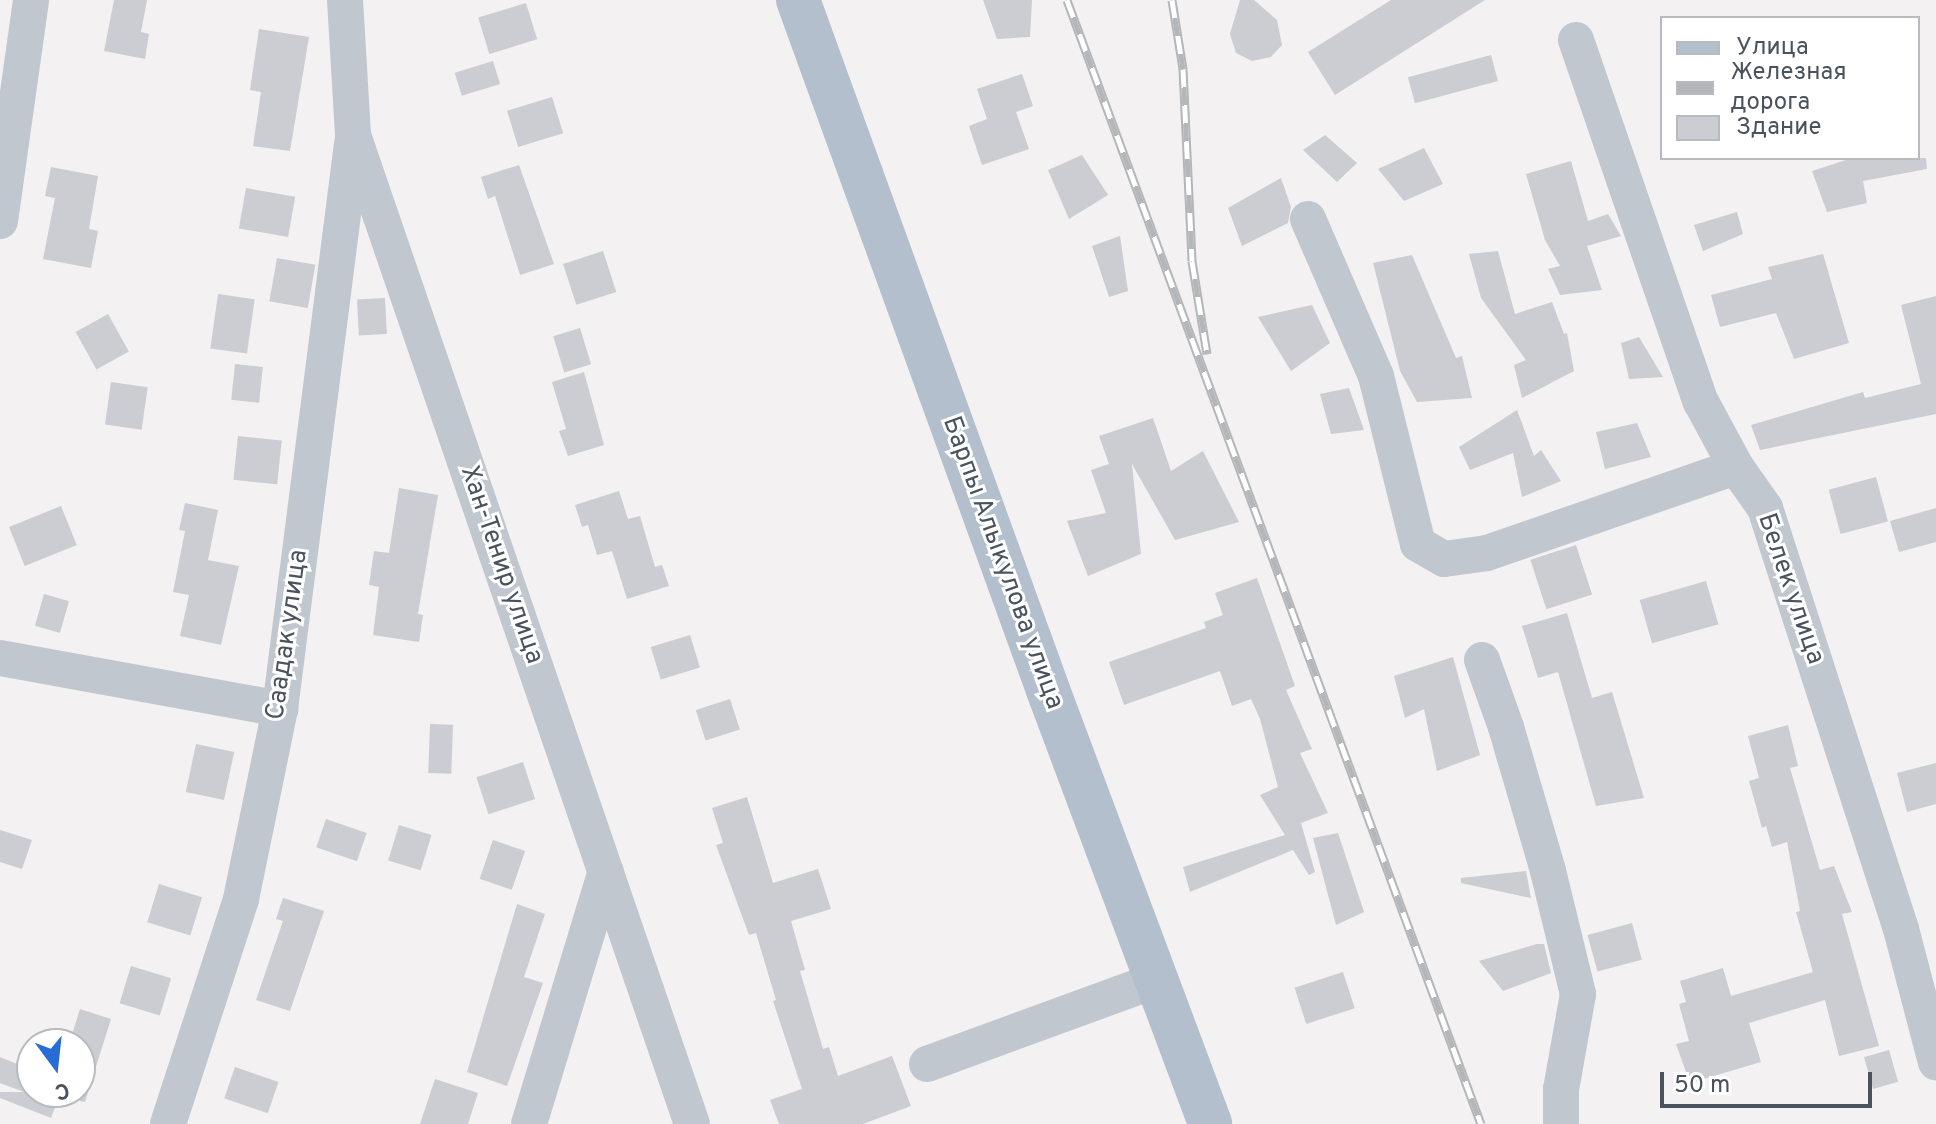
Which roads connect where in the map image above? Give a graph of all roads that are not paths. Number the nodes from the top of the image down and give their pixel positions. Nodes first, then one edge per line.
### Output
1 (31, 0) edge
2 (345, 0) edge
3 (798, 0) edge
4 (1576, 40) dead end
5 (353, 135) junction
6 (1308, 219) dead end
7 (0, 221) edge
8 (1736, 467) junction
9 (0, 658) edge
10 (1482, 660) dead end
11 (280, 709) junction
12 (606, 871) junction
13 (1156, 980) junction
14 (1936, 1062) edge
15 (927, 1064) dead end
16 (168, 1124) edge
17 (529, 1124) edge
18 (692, 1124) edge
19 (1210, 1124) edge
20 (1561, 1124) edge

1 - 7 street
2 - 5 street, Хан-Тенир улица
3 - 13 main road, Барпы Алыкулова улица
4 - 8 street, Белек улица
5 - 11 street, Саадак улица
5 - 12 street, Хан-Тенир улица
6 - 8 street
8 - 14 street, Белек улица
9 - 11 street
10 - 20 street
11 - 16 street, Саадак улица
12 - 17 street
12 - 18 street, Хан-Тенир улица
13 - 15 street
13 - 19 main road, Барпы Алыкулова улица

